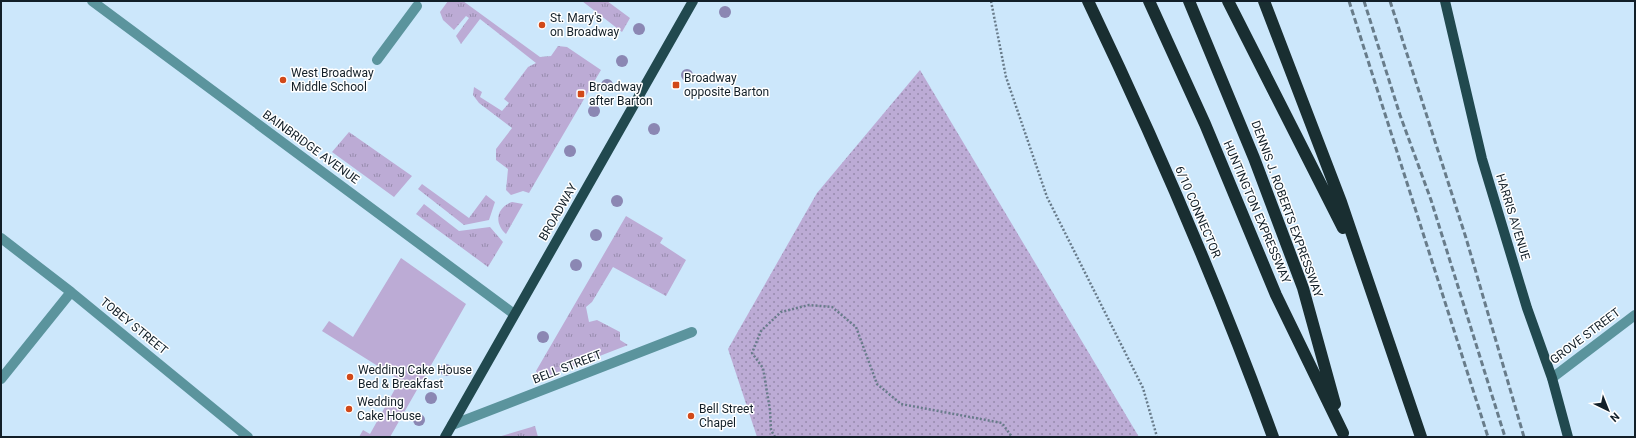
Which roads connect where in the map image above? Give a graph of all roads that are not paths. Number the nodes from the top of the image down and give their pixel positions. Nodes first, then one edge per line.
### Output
1 (92, 1) edge
2 (693, 1) edge
3 (1088, 1) edge
4 (1149, 1) edge
5 (1189, 1) edge
6 (1228, 1) edge
7 (1264, 1) edge
8 (1445, 1) edge
9 (417, 6) dead end
10 (377, 60) dead end
11 (1, 238) edge
12 (1365, 272) junction
13 (71, 292) junction
14 (514, 314) junction
15 (1635, 315) edge
16 (692, 332) dead end
17 (1552, 378) junction
18 (1, 379) edge
19 (452, 425) junction
20 (1343, 435) edge
21 (248, 437) edge
22 (446, 437) edge
23 (1273, 437) edge
24 (1421, 437) edge
25 (1568, 437) edge

1 - 14 street, BAINBRIDGE AVENUE
2 - 14 main road, BROADWAY
3 - 23 highway, 6/10 CONNECTOR
4 - 20 highway, HUNTINGTON EXPRESSWAY
5 - 20 highway, DENNIS J. ROBERTS EXPRESSWAY
6 - 12 highway
7 - 12 highway
8 - 17 main road, HARRIS AVENUE
9 - 10 street
11 - 13 street, TOBEY STREET
12 - 24 highway
13 - 18 street
13 - 21 street, TOBEY STREET
14 - 19 main road, BROADWAY
15 - 17 street, GROVE STREET
16 - 19 street, BELL STREET
17 - 25 main road, HARRIS AVENUE
19 - 22 main road, BROADWAY

